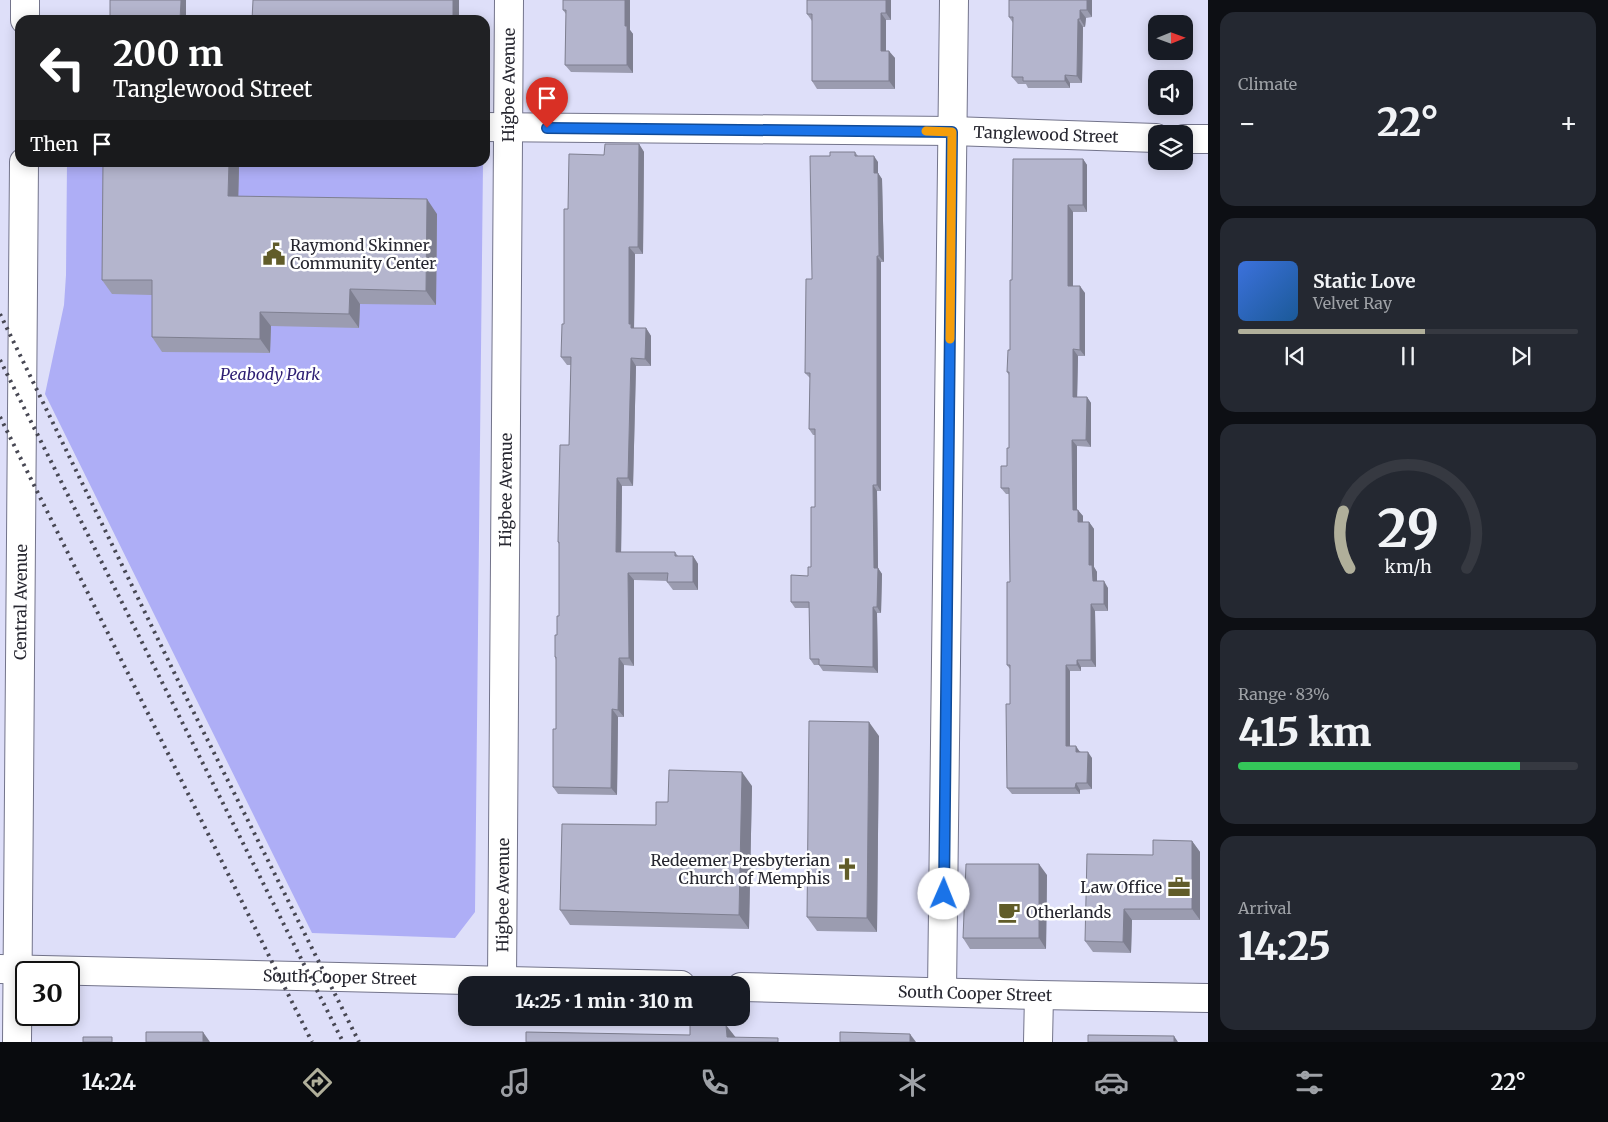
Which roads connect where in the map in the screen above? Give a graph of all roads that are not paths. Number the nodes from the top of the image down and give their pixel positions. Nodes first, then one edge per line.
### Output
1 (25, 0) edge
2 (509, 0) edge
3 (954, 0) edge
4 (25, 15) edge
5 (496, 128) edge
6 (952, 132) junction
7 (1148, 138) edge
8 (1193, 139) edge
9 (1208, 139) edge
10 (24, 167) edge
11 (8, 969) edge
12 (502, 976) edge
13 (458, 979) edge
14 (750, 987) edge
15 (942, 992) junction
16 (1040, 995) junction
17 (1208, 998) edge
18 (17, 1042) edge
19 (1038, 1042) edge

1 - 4 street
2 - 5 street, Higbee Avenue
3 - 6 street
5 - 6 street, Tanglewood Street
5 - 12 street, Higbee Avenue
6 - 7 street, Tanglewood Street
6 - 15 street
8 - 9 street
10 - 11 street, Central Avenue
11 - 13 street, South Cooper Street
11 - 18 street, Central Avenue
14 - 15 street, South Cooper Street
15 - 16 street, South Cooper Street
16 - 17 street, South Cooper Street
16 - 19 street

